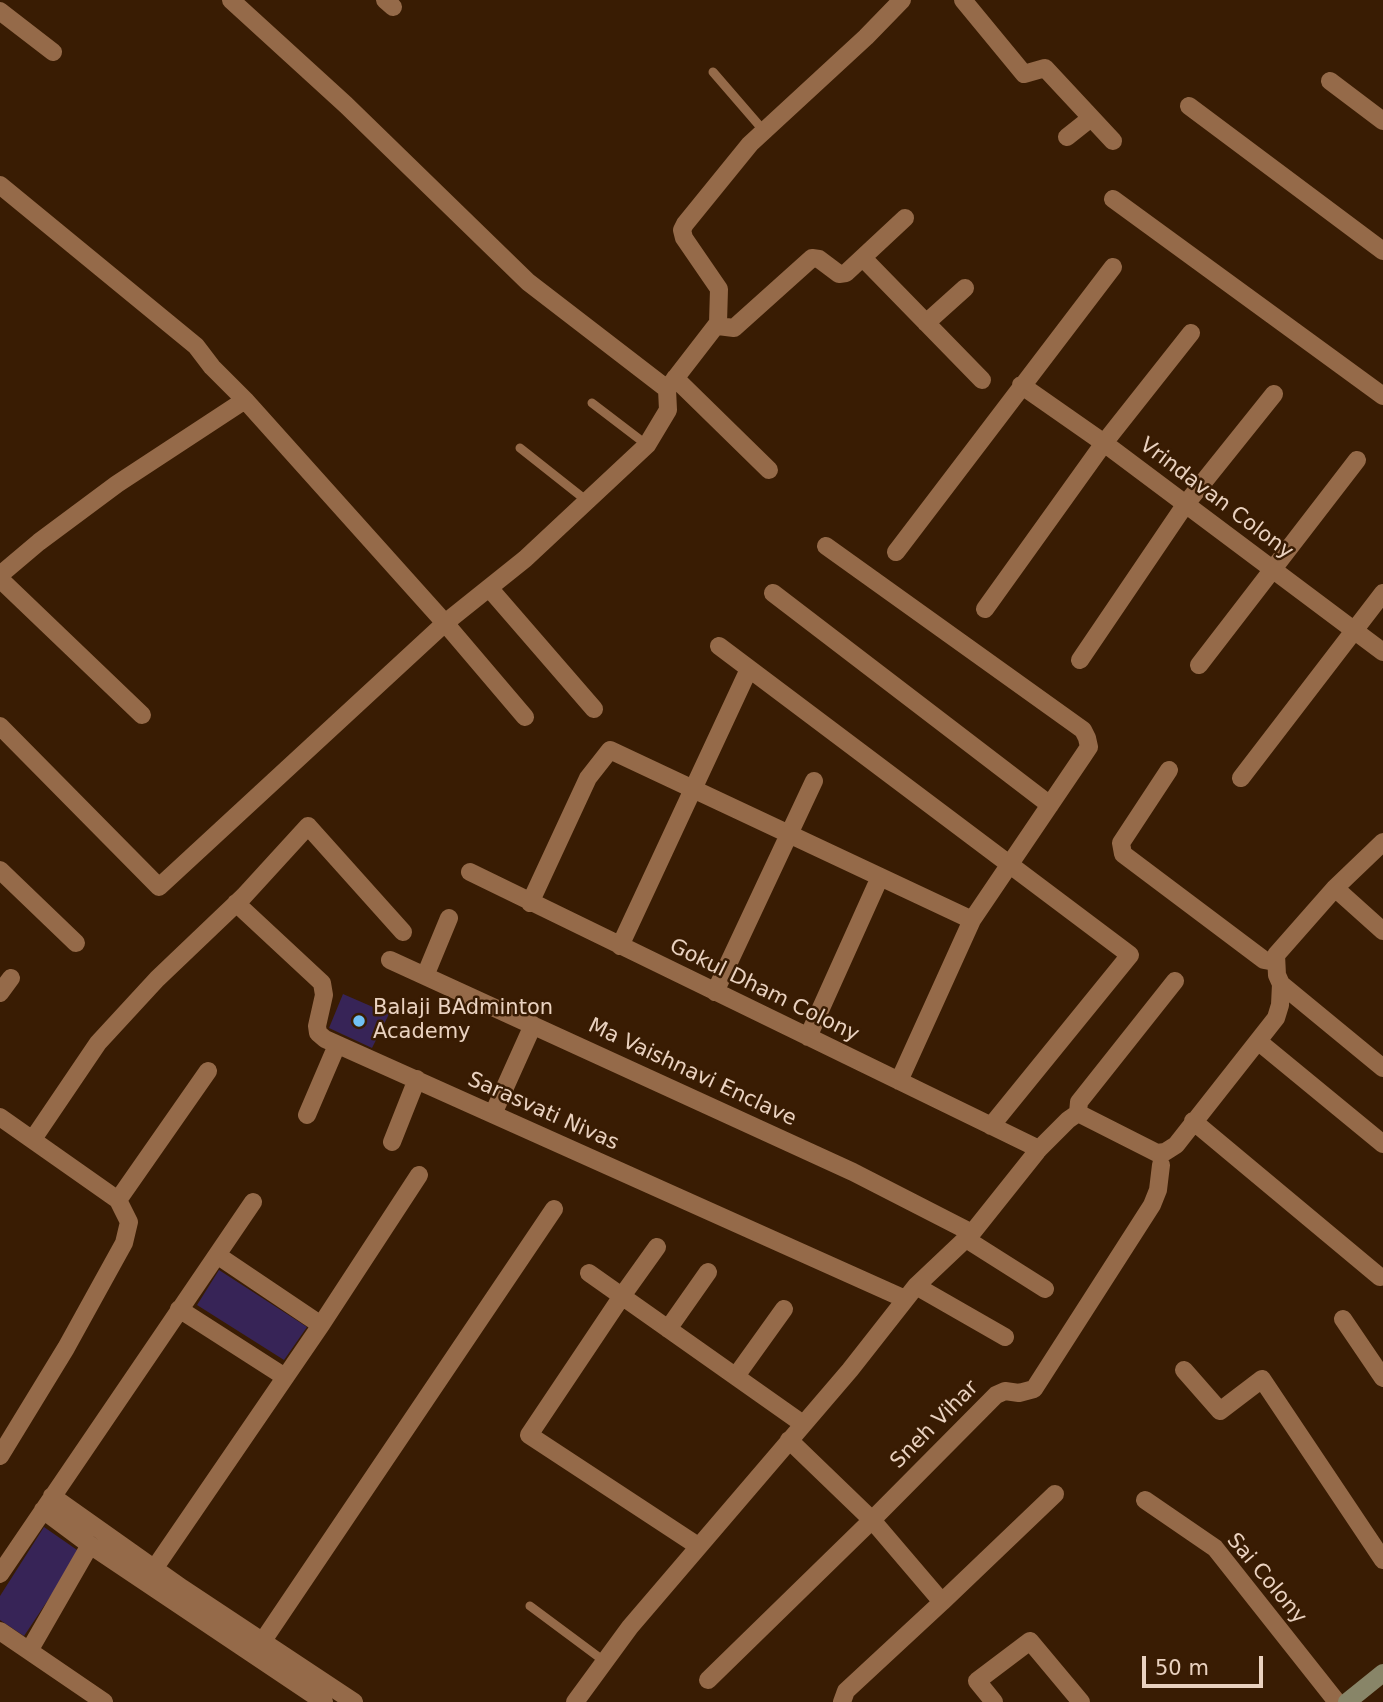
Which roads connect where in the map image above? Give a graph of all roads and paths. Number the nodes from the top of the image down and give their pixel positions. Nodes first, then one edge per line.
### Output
1 (231, 0) edge
2 (902, 0) edge
3 (962, 0) edge
4 (0, 11) edge
5 (53, 52) dead end
6 (713, 72) dead end
7 (1330, 81) dead end
8 (1189, 106) dead end
9 (1091, 118) junction
10 (1383, 121) edge
11 (764, 131) junction
12 (1067, 137) dead end
13 (1113, 141) dead end
14 (0, 185) edge
15 (1113, 199) dead end
16 (905, 218) dead end
17 (1383, 251) edge
18 (863, 258) junction
19 (1113, 268) dead end
20 (965, 288) dead end
21 (926, 323) junction
22 (718, 326) junction
23 (1191, 333) dead end
24 (982, 380) dead end
25 (671, 383) junction
26 (1021, 385) junction
27 (1274, 394) dead end
28 (1383, 397) edge
29 (245, 400) junction
30 (592, 403) dead end
31 (1104, 443) junction
32 (647, 445) junction
33 (520, 448) dead end
34 (1357, 460) dead end
35 (769, 470) dead end
36 (587, 501) junction
37 (1185, 505) junction
38 (826, 547) dead end
39 (896, 552) dead end
40 (1271, 569) junction
41 (1, 573) edge
42 (490, 589) junction
43 (773, 593) dead end
44 (1383, 593) edge
45 (985, 609) dead end
46 (445, 623) junction
47 (1354, 631) junction
48 (719, 646) dead end
49 (1383, 652) edge
50 (1080, 660) dead end
51 (1199, 665) dead end
52 (749, 669) junction
53 (594, 709) dead end
54 (142, 715) dead end
55 (525, 717) dead end
56 (0, 726) edge
57 (1169, 771) dead end
58 (1241, 778) dead end
59 (814, 781) dead end
60 (694, 789) junction
61 (1050, 805) junction
62 (789, 834) junction
63 (1383, 842) edge
64 (1011, 864) junction
65 (0, 870) edge
66 (470, 872) dead end
67 (880, 877) junction
68 (1335, 888) junction
69 (236, 903) junction
70 (530, 903) junction
71 (449, 918) dead end
72 (972, 920) junction
73 (1383, 931) edge
74 (403, 932) dead end
75 (76, 943) dead end
76 (620, 946) junction
77 (390, 960) dead end
78 (1275, 962) junction
79 (425, 976) junction
80 (11, 978) dead end
81 (1175, 981) dead end
82 (1281, 984) junction
83 (715, 992) junction
84 (0, 993) edge
85 (533, 1025) junction
86 (808, 1037) junction
87 (1259, 1042) junction
88 (337, 1045) junction
89 (1383, 1068) edge
90 (208, 1071) dead end
91 (417, 1079) junction
92 (899, 1081) junction
93 (1078, 1112) junction
94 (493, 1114) junction
95 (307, 1115) dead end
96 (0, 1117) edge
97 (1193, 1121) junction
98 (991, 1126) junction
99 (33, 1139) junction
100 (392, 1142) dead end
101 (1383, 1144) edge
102 (1039, 1149) junction
103 (1161, 1166) dead end
104 (419, 1175) dead end
105 (118, 1200) junction
106 (253, 1202) dead end
107 (554, 1209) dead end
108 (969, 1236) junction
109 (657, 1247) dead end
110 (217, 1255) junction
111 (708, 1272) dead end
112 (589, 1273) dead end
113 (1380, 1277) dead end
114 (1045, 1289) dead end
115 (910, 1293) junction
116 (622, 1296) junction
117 (179, 1309) junction
118 (784, 1309) dead end
119 (1343, 1319) dead end
120 (321, 1325) junction
121 (668, 1329) junction
122 (1005, 1337) dead end
123 (1184, 1370) dead end
124 (736, 1376) junction
125 (285, 1377) junction
126 (1383, 1378) edge
127 (803, 1424) junction
128 (789, 1440) junction
129 (0, 1456) edge
130 (1055, 1494) dead end
131 (1145, 1500) dead end
132 (48, 1503) junction
133 (872, 1520) junction
134 (90, 1545) junction
135 (698, 1546) junction
136 (116, 1552) junction
137 (1383, 1560) edge
138 (154, 1569) junction
139 (0, 1574) edge
140 (942, 1602) junction
141 (530, 1606) dead end
142 (1, 1635) edge
143 (258, 1647) junction
144 (29, 1651) junction
145 (604, 1661) junction
146 (1383, 1672) edge
147 (708, 1680) dead end
148 (1357, 1699) edge
149 (97, 1700) edge
150 (324, 1702) edge
151 (354, 1702) edge
152 (577, 1702) edge
153 (842, 1702) edge
154 (994, 1702) edge
155 (1081, 1702) edge
156 (1337, 1702) edge

1 - 25 street
2 - 11 street
3 - 9 street
4 - 5 street
6 - 11 lane
7 - 10 street
8 - 17 street
9 - 12 street
9 - 13 street
11 - 22 street
14 - 29 street
15 - 28 street
16 - 18 street
18 - 21 street
18 - 22 street
19 - 26 street
20 - 21 street
21 - 24 street
22 - 25 street
23 - 31 street
25 - 32 street
25 - 35 street
26 - 31 street, Vrindavan Colony
26 - 39 street
27 - 37 street
29 - 41 street
29 - 46 street
30 - 32 lane
31 - 37 street, Vrindavan Colony
31 - 45 street
32 - 36 street
33 - 36 lane
34 - 40 street
36 - 42 street
37 - 40 street, Vrindavan Colony
37 - 50 street
38 - 61 street
40 - 47 street, Vrindavan Colony
40 - 51 street
41 - 54 street
42 - 46 street
42 - 53 street
43 - 61 street
44 - 47 street
46 - 55 street
46 - 56 street
47 - 49 street, Vrindavan Colony
47 - 58 street
48 - 52 street
52 - 60 street
52 - 64 street
57 - 78 street
59 - 62 street
60 - 62 street
60 - 70 street
60 - 76 street
61 - 64 street
62 - 67 street
62 - 83 street
63 - 68 street
64 - 72 street
64 - 98 street
65 - 75 street
66 - 70 street, Gokul Dham Colony
67 - 72 street
67 - 86 street
68 - 73 street
68 - 78 street
69 - 74 street
69 - 88 street, Sarasvati Nivas
69 - 99 street
70 - 76 street, Gokul Dham Colony
71 - 79 street
72 - 92 street
76 - 83 street, Gokul Dham Colony
77 - 79 street, Ma Vaishnavi Enclave
78 - 82 street
79 - 85 street, Ma Vaishnavi Enclave
80 - 84 street
81 - 93 street
82 - 87 street
82 - 89 street
83 - 86 street, Gokul Dham Colony
85 - 94 street
85 - 108 street, Ma Vaishnavi Enclave
86 - 92 street, Gokul Dham Colony
87 - 97 street
87 - 101 street
88 - 91 street, Sarasvati Nivas
88 - 95 street
90 - 105 street
91 - 94 street, Sarasvati Nivas
91 - 100 street
92 - 98 street, Gokul Dham Colony
93 - 97 street
93 - 102 street
94 - 115 street, Sarasvati Nivas
96 - 99 street
97 - 113 street
98 - 102 street, Gokul Dham Colony
99 - 105 street
102 - 108 street
103 - 133 street, Sneh Vihar
104 - 120 street
105 - 129 street
106 - 110 street
107 - 143 street
108 - 114 street, Ma Vaishnavi Enclave
108 - 115 street
109 - 116 street
110 - 117 street
110 - 120 street
111 - 121 street
112 - 116 street
115 - 122 street, Sarasvati Nivas
115 - 127 street
116 - 121 street
116 - 135 street
117 - 125 street
117 - 132 street
118 - 124 street
119 - 126 street
120 - 125 street
121 - 124 street
123 - 137 street
124 - 127 street
125 - 138 street
127 - 128 street
128 - 133 street
128 - 135 street
130 - 140 street
131 - 156 street, Sai Colony
132 - 134 street
132 - 136 street
132 - 139 street
133 - 140 street
133 - 147 street, Sneh Vihar
134 - 136 street
134 - 144 street
135 - 145 street
136 - 138 street
136 - 143 street
138 - 143 street
140 - 153 street
141 - 145 lane
142 - 144 street
143 - 150 street
143 - 151 street
144 - 149 street
145 - 152 street
146 - 148 street
154 - 155 street

